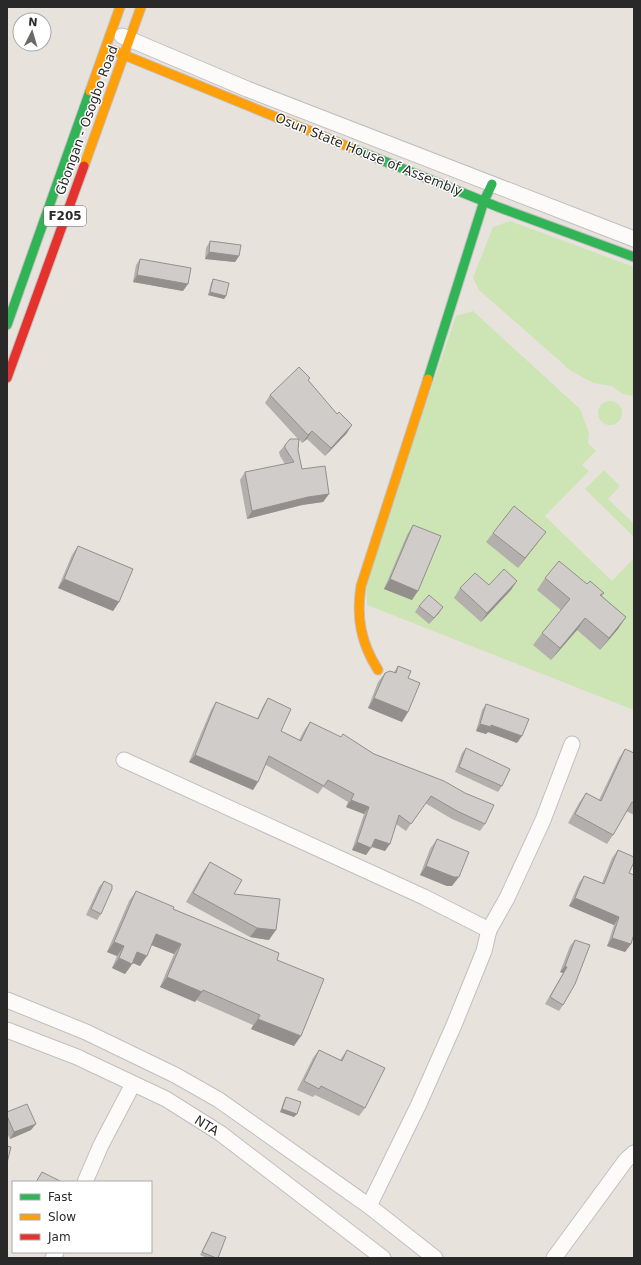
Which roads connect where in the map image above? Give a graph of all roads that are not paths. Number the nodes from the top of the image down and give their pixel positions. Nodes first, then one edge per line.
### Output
1 (120, 7) edge
2 (141, 7) edge
3 (111, 32) junction
4 (130, 39) junction
5 (105, 47) junction
6 (124, 55) junction
7 (492, 184) junction
8 (484, 201) junction
9 (634, 239) edge
10 (634, 257) edge
11 (7, 325) edge
12 (7, 378) edge
13 (378, 670) dead end
14 (572, 744) dead end
15 (124, 760) dead end
16 (489, 930) junction
17 (7, 1000) edge
18 (7, 1030) edge
19 (133, 1084) junction
20 (634, 1152) edge
21 (85, 1181) edge
22 (369, 1206) junction
23 (383, 1258) edge
24 (435, 1258) edge
25 (554, 1258) edge

1 - 3 street, Gbongan - Osogbo Road / F205
2 - 4 street, Gbongan - Osogbo Road / F205
3 - 4 street, Osun State House of Assembly
3 - 5 street, Gbongan - Osogbo Road / F205
4 - 6 street, Gbongan - Osogbo Road / F205
4 - 7 street, Osun State House of Assembly
5 - 6 street, Osun State House of Assembly
5 - 11 street, Gbongan - Osogbo Road / F205
6 - 8 street, Osun State House of Assembly
6 - 12 street, Gbongan - Osogbo Road / F205
7 - 8 street
7 - 9 street, Osun State House of Assembly
8 - 10 street, Osun State House of Assembly
8 - 13 street
14 - 16 street
15 - 16 street
16 - 22 street
17 - 22 street
18 - 19 street, NTA
19 - 21 street
19 - 23 street, NTA
20 - 25 street
22 - 24 street

